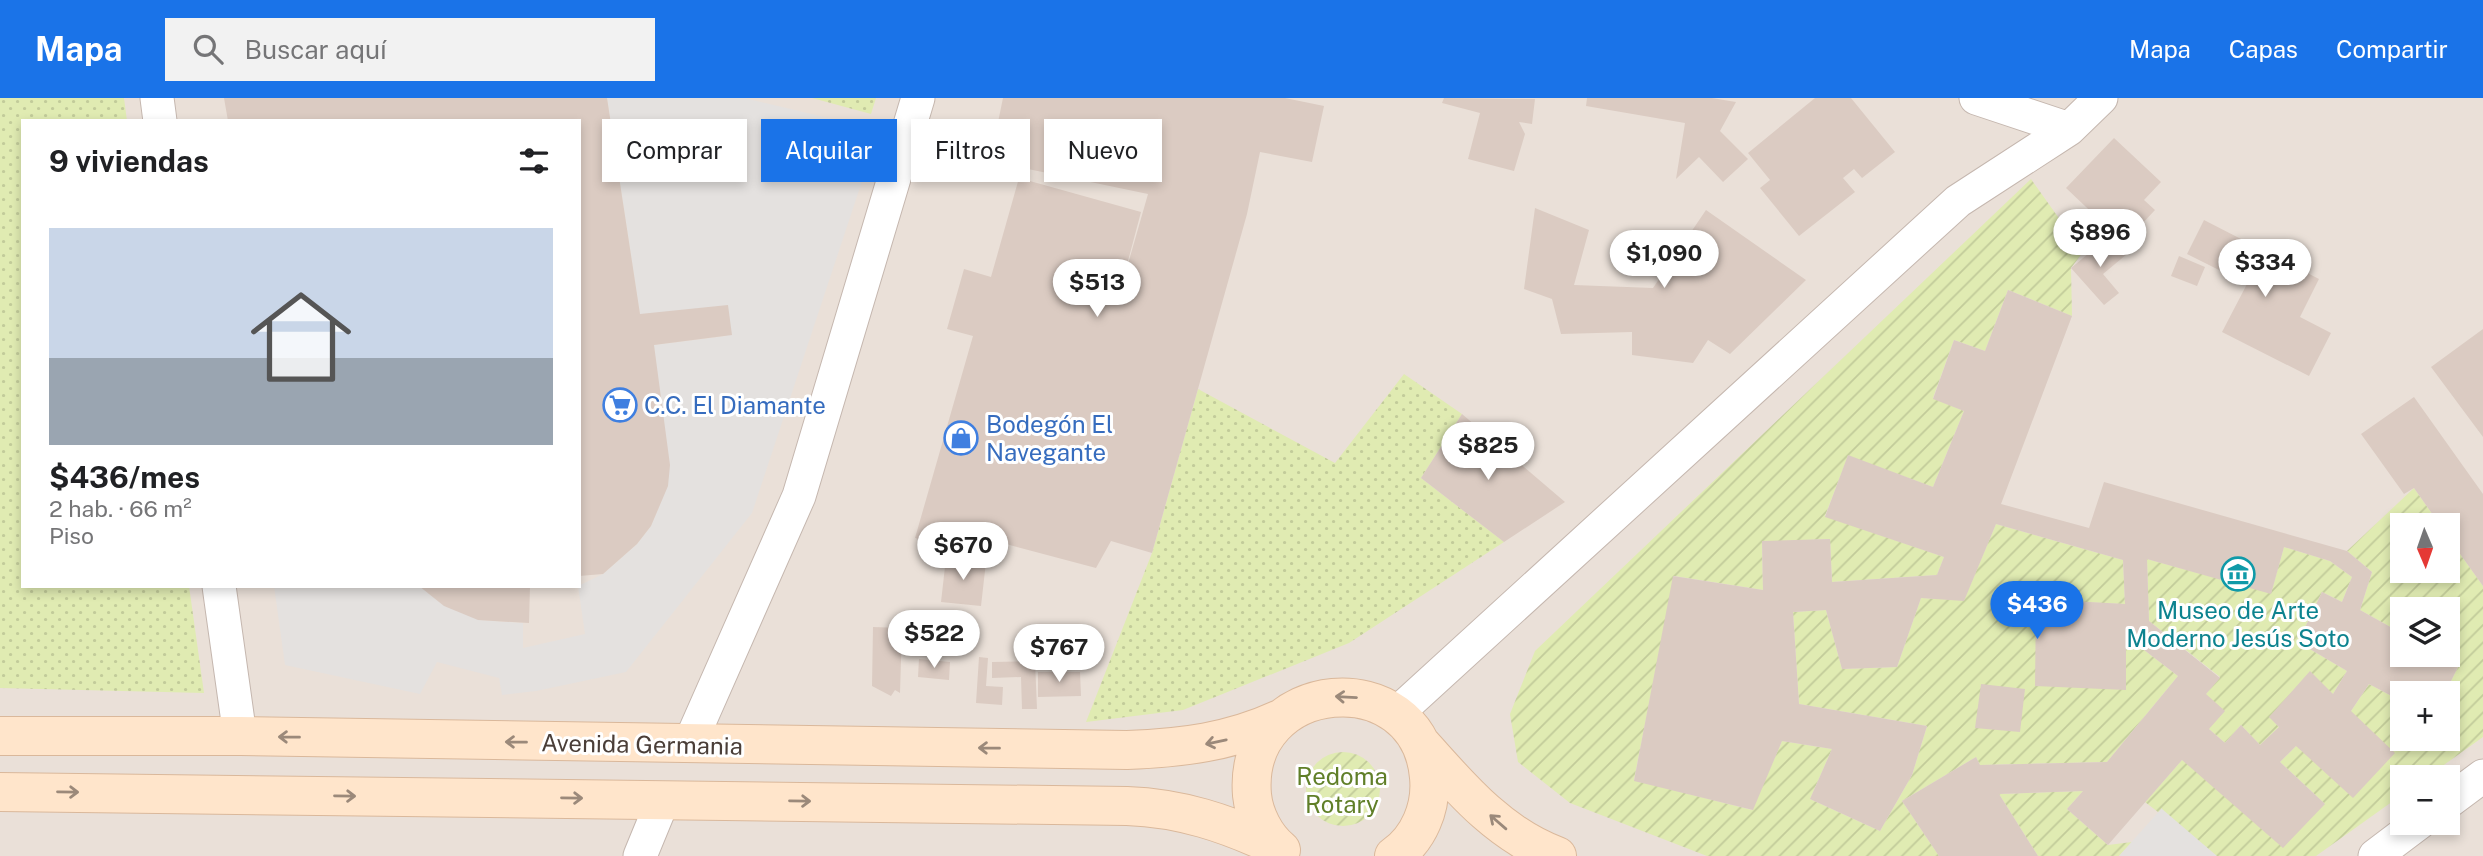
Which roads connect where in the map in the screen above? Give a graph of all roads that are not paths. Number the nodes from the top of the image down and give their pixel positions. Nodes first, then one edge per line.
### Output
1 (157, 98) edge
2 (918, 98) edge
3 (1976, 98) edge
4 (2101, 98) edge
5 (160, 119) edge
6 (2069, 129) junction
7 (219, 588) edge
8 (1395, 715) junction
9 (1280, 719) junction
10 (0, 736) edge
11 (240, 736) junction
12 (1420, 743) junction
13 (689, 745) junction
14 (2483, 776) edge
15 (0, 792) edge
16 (2460, 793) edge
17 (663, 800) junction
18 (2403, 835) edge
19 (1281, 851) edge
20 (640, 856) edge
21 (1394, 856) edge
22 (1556, 856) edge
23 (2375, 856) edge

1 - 5 street
2 - 13 street
3 - 6 street
4 - 6 street
6 - 8 street
7 - 11 street
8 -> 9 street
8 - 12 street
9 -> 13 street, Avenida Germania
9 - 19 street
10 - 11 street, Avenida Germania
13 -> 11 street, Avenida Germania
12 - 21 street
22 -> 12 street
14 - 16 street
15 -> 17 street
17 -> 19 street
17 - 20 street
18 - 23 street

